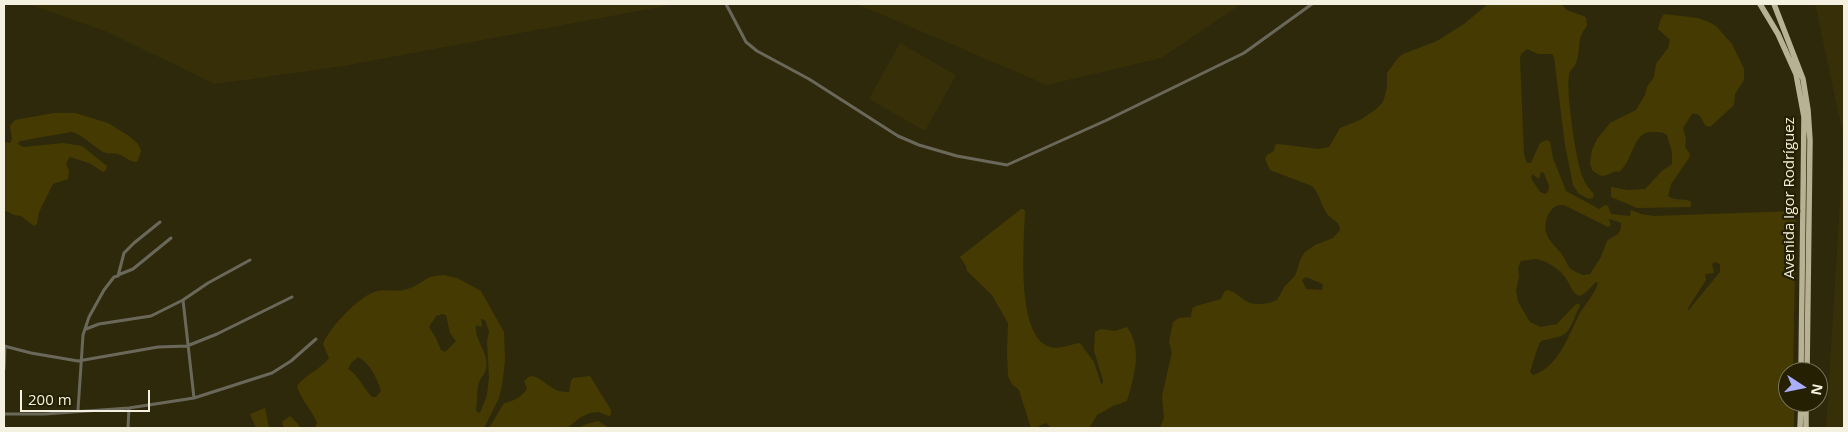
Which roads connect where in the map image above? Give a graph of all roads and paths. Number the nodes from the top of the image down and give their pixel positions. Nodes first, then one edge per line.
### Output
1 (726, 4) edge
2 (1312, 4) edge
3 (1760, 4) edge
4 (1774, 4) edge
5 (160, 222) dead end
6 (171, 238) dead end
7 (250, 260) dead end
8 (118, 276) junction
9 (292, 297) dead end
10 (183, 300) junction
11 (86, 330) junction
12 (316, 339) dead end
13 (5, 346) edge
14 (187, 346) junction
15 (82, 360) junction
16 (1801, 362) edge
17 (1807, 362) edge
18 (4, 369) edge
19 (194, 398) junction
20 (129, 408) junction
21 (78, 410) junction
22 (1801, 412) edge
23 (1806, 412) edge
24 (4, 414) edge
25 (128, 428) edge
26 (1800, 428) edge
27 (1806, 428) edge

1 - 2 street
3 - 16 highway, Avenida Igor Rodríguez
4 - 17 highway, Avenida Igor Rodríguez
5 - 8 street
6 - 8 street
7 - 10 street
8 - 11 street
9 - 14 street
10 - 11 street
10 - 14 street
11 - 15 street
12 - 19 street
13 - 15 street
13 - 18 street
14 - 15 street
14 - 19 street
15 - 21 street
19 - 20 street
20 - 21 street
20 - 25 street
21 - 24 street
22 - 26 highway
23 - 27 highway

